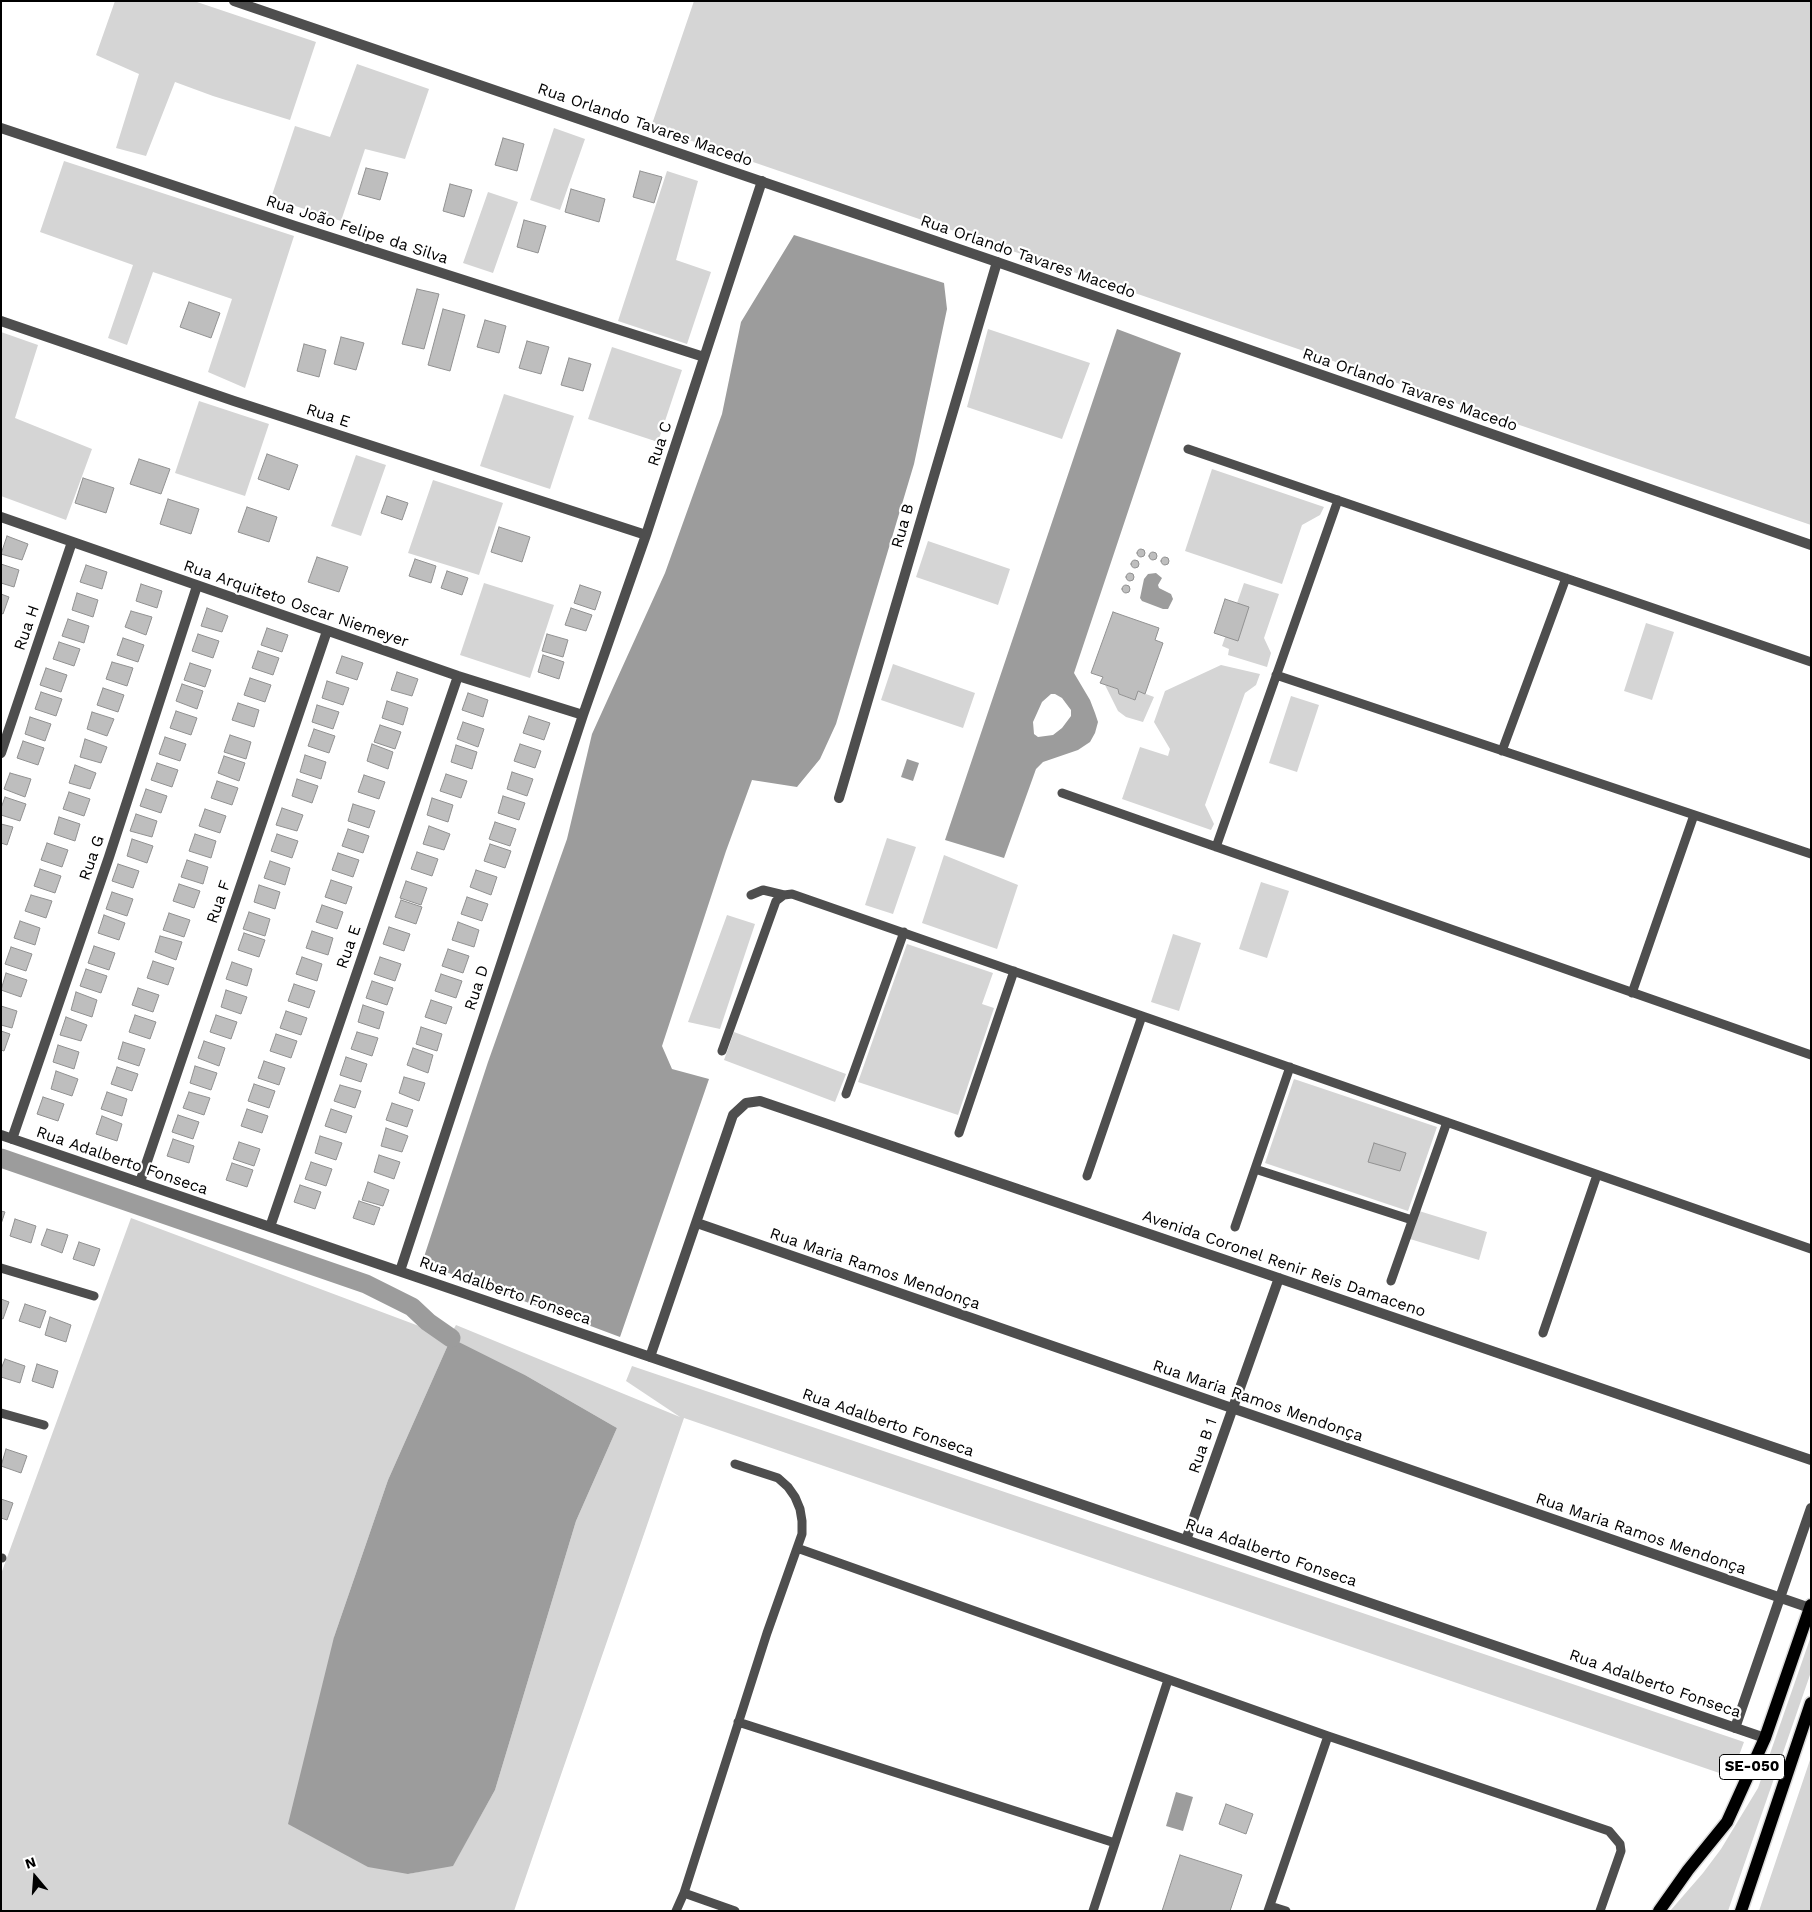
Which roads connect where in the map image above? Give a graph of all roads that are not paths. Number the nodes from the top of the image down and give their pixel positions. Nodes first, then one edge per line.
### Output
1 (234, 1) edge
2 (1, 128) edge
3 (762, 181) junction
4 (997, 262) junction
5 (1, 321) edge
6 (704, 357) junction
7 (1188, 449) dead end
8 (1338, 500) junction
9 (1, 517) edge
10 (646, 535) junction
11 (72, 542) junction
12 (1811, 545) edge
13 (1566, 578) junction
14 (197, 586) junction
15 (327, 631) junction
16 (1811, 662) edge
17 (1276, 675) junction
18 (458, 676) junction
19 (583, 715) junction
20 (1502, 751) junction
21 (1, 753) edge
22 (1062, 793) dead end
23 (839, 798) dead end
24 (1694, 815) junction
25 (1216, 847) junction
26 (1811, 854) edge
27 (784, 895) junction
28 (750, 896) dead end
29 (904, 932) junction
30 (1014, 971) junction
31 (1632, 992) junction
32 (1142, 1016) junction
33 (722, 1052) dead end
34 (1811, 1055) edge
35 (1290, 1067) junction
36 (846, 1094) dead end
37 (1447, 1122) junction
38 (959, 1133) dead end
39 (1, 1135) edge
40 (12, 1139) junction
41 (1255, 1168) junction
42 (1597, 1175) junction
43 (1087, 1176) dead end
44 (140, 1182) junction
45 (1412, 1220) junction
46 (697, 1223) junction
47 (270, 1227) junction
48 (1235, 1227) dead end
49 (1811, 1249) edge
50 (1, 1268) edge
51 (400, 1271) junction
52 (1279, 1278) junction
53 (1391, 1281) dead end
54 (94, 1296) dead end
55 (1543, 1333) dead end
56 (650, 1357) junction
57 (1233, 1408) junction
58 (1, 1413) edge
59 (44, 1425) dead end
60 (1811, 1460) edge
61 (735, 1464) dead end
62 (1811, 1508) edge
63 (1186, 1540) junction
64 (797, 1548) junction
65 (1780, 1598) junction
66 (1810, 1606) edge
67 (1168, 1680) junction
68 (1811, 1703) edge
69 (738, 1722) junction
70 (1735, 1728) junction
71 (1328, 1736) junction
72 (1765, 1738) junction
73 (1115, 1843) junction
74 (684, 1893) junction
75 (1269, 1908) edge
76 (676, 1911) edge
77 (735, 1911) edge
78 (1093, 1911) edge
79 (1286, 1911) edge
80 (1600, 1911) edge
81 (1659, 1911) edge
82 (1742, 1911) edge

1 - 3 street, Rua Orlando Tavares Macedo
2 - 6 street, Rua João Felipe da Silva
3 - 4 street, Rua Orlando Tavares Macedo
3 - 6 street, Rua C
4 - 12 street, Rua Orlando Tavares Macedo
4 - 23 street, Rua B
5 - 10 street, Rua E
6 - 10 street, Rua C
7 - 8 lane
8 - 13 lane
8 - 17 lane
9 - 11 street, Rua Arquiteto Oscar Niemeyer
10 - 19 street, Rua C
11 - 14 street, Rua Arquiteto Oscar Niemeyer
11 - 21 street, Rua H
13 - 16 lane
13 - 20 lane
14 - 15 street, Rua Arquiteto Oscar Niemeyer
14 - 40 street, Rua G
15 - 18 street, Rua Arquiteto Oscar Niemeyer
15 - 44 street, Rua F
17 - 20 lane
17 - 25 lane
18 - 19 street, Rua Arquiteto Oscar Niemeyer
18 - 47 street, Rua E
19 - 51 street, Rua D
20 - 24 lane
22 - 25 lane
24 - 26 lane
24 - 31 lane
25 - 31 lane
27 - 28 lane
27 - 29 lane
27 - 33 lane
29 - 30 lane
29 - 36 lane
30 - 32 lane
30 - 38 lane
31 - 34 lane
32 - 35 lane
32 - 43 lane
35 - 37 lane
35 - 41 lane
37 - 42 lane
37 - 45 lane
39 - 40 street, Rua Adalberto Fonseca
40 - 44 street, Rua Adalberto Fonseca
41 - 45 lane
41 - 48 lane
42 - 49 lane
42 - 55 lane
44 - 47 street, Rua Adalberto Fonseca
45 - 53 lane
46 - 52 street, Avenida Coronel Renir Reis Damaceno
46 - 56 street
46 - 57 street, Rua Maria Ramos Mendonça
47 - 51 street, Rua Adalberto Fonseca
50 - 54 lane
51 - 56 street, Rua Adalberto Fonseca
52 - 57 street, Rua B 1
52 - 60 street, Avenida Coronel Renir Reis Damaceno
56 - 63 street, Rua Adalberto Fonseca
57 - 63 street, Rua B 1
57 - 65 street, Rua Maria Ramos Mendonça
58 - 59 lane
61 - 64 lane
62 - 65 street
63 - 70 street, Rua Adalberto Fonseca
64 - 67 lane
64 - 69 lane
65 - 66 street, Rua Maria Ramos Mendonça
65 - 70 street
66 - 72 main road, SE-050
67 - 71 lane
67 - 73 lane
68 - 82 main road, SE-050
69 - 73 lane
69 - 74 lane
70 - 72 street, Rua Adalberto Fonseca
71 - 75 lane
71 - 80 lane
72 - 81 main road, SE-050
73 - 78 lane
74 - 76 lane
74 - 77 lane
75 - 79 lane

